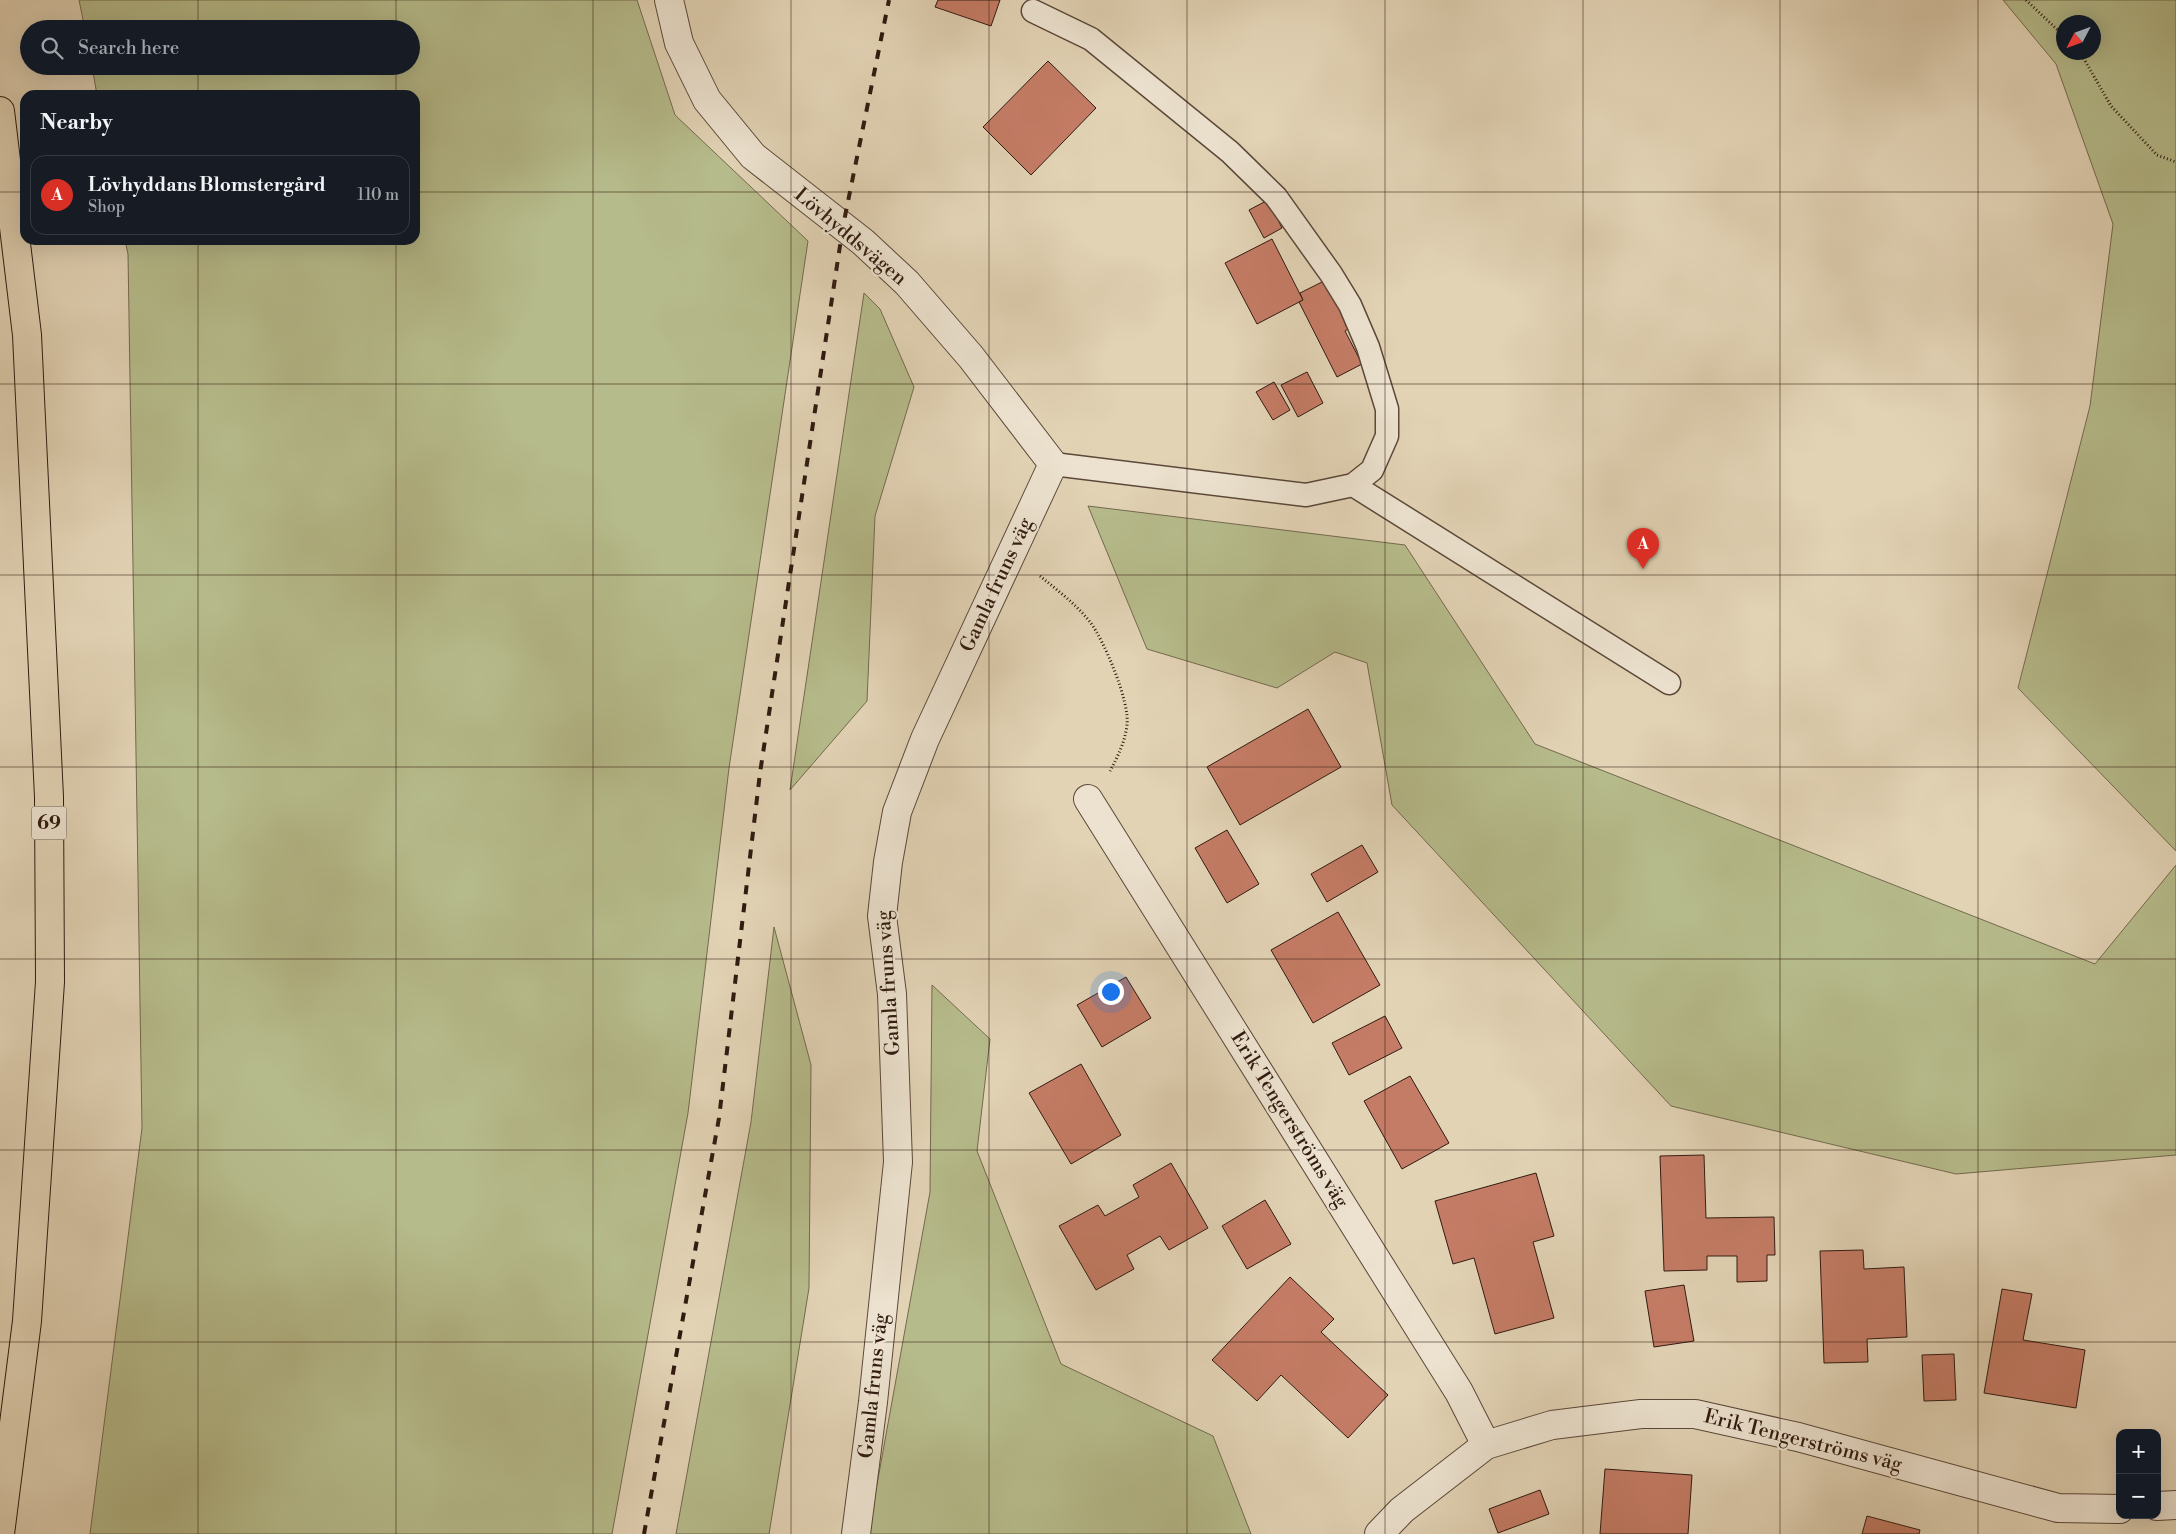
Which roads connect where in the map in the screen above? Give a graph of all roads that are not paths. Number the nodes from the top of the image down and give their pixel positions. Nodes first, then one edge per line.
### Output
1 (669, 0) edge
2 (1033, 11) dead end
3 (0, 111) edge
4 (1053, 464) junction
5 (1353, 485) junction
6 (1669, 683) dead end
7 (1088, 798) road end
8 (1486, 1445) junction
9 (2176, 1505) edge
10 (2161, 1506) edge
11 (2116, 1508) edge
12 (0, 1534) edge
13 (856, 1534) edge
14 (1379, 1534) edge

1 - 4 street, Lövhyddsvägen
2 - 5 lane
3 - 12 main road, 69
4 - 5 lane
4 - 13 street, Gamla fruns väg
5 - 6 lane
7 - 8 street, Erik Tengerströms väg
8 - 11 street, Erik Tengerströms väg
8 - 14 street, Erik Tengerströms väg
9 - 10 street

